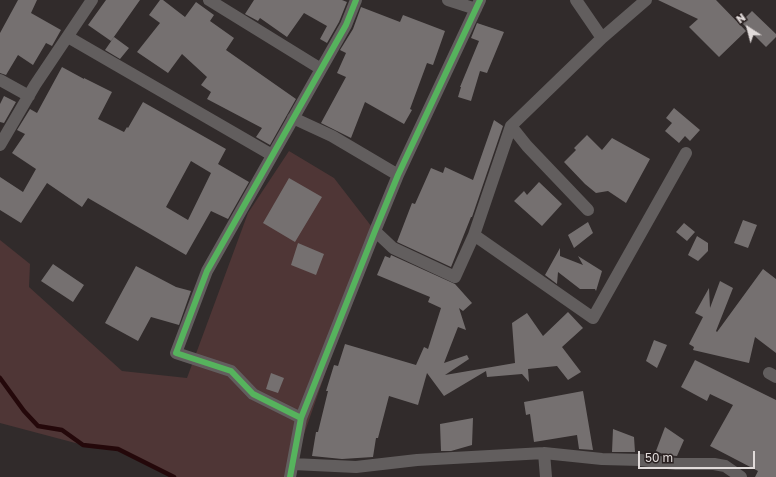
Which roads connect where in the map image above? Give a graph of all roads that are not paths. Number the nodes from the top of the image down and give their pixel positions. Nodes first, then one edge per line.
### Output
1 (92, 0) edge
2 (209, 0) edge
3 (356, 0) edge
4 (448, 0) edge
5 (576, 0) edge
6 (646, 0) edge
7 (478, 4) edge
8 (68, 37) junction
9 (602, 38) junction
10 (321, 69) junction
11 (0, 80) edge
12 (29, 96) junction
13 (293, 118) junction
14 (511, 126) junction
15 (0, 145) edge
16 (686, 153) dead end
17 (272, 155) junction
18 (398, 175) junction
19 (588, 210) dead end
20 (375, 231) junction
21 (474, 235) junction
22 (301, 418) junction
23 (544, 453) junction
24 (292, 464) junction
25 (290, 477) edge
26 (546, 477) edge
27 (741, 477) edge

1 - 8 street
2 - 10 street
3 - 10 street
4 - 7 street
5 - 9 street
6 - 9 street
7 - 18 street
8 - 12 street
8 - 17 street
9 - 14 street
10 - 13 street
11 - 12 street
12 - 15 street
13 - 17 street
13 - 18 street
14 - 19 street
14 - 21 street
16 - 21 street
17 - 22 street
18 - 20 street
20 - 21 street
20 - 22 street
22 - 24 street
23 - 24 street
23 - 26 street
23 - 27 street
24 - 25 street

